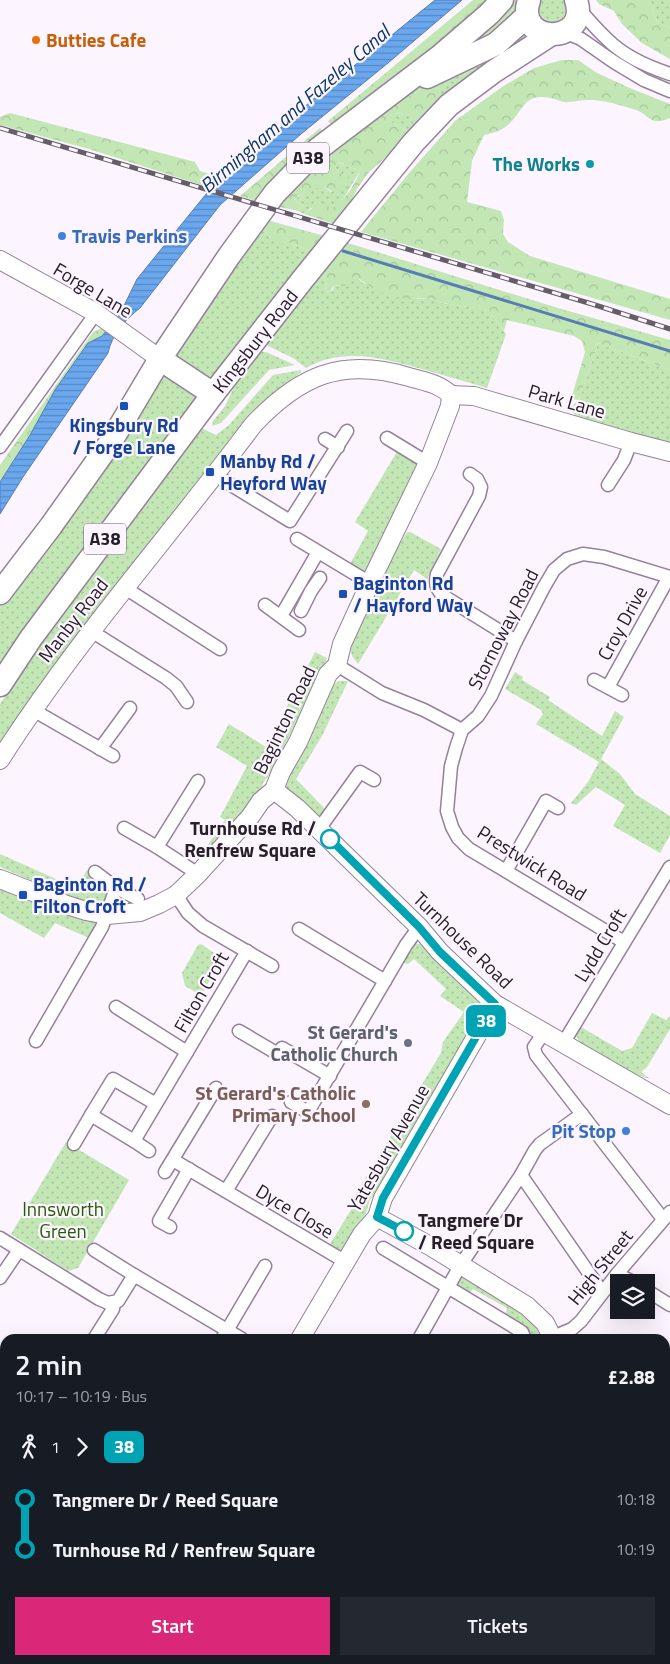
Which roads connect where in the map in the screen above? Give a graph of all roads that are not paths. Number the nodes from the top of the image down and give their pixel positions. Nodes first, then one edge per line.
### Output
1 (502, 0) edge
2 (577, 4) edge
3 (528, 8) edge
4 (557, 34) junction
5 (670, 74) edge
6 (670, 90) edge
7 (387, 96) junction
8 (0, 260) edge
9 (99, 316) junction
10 (160, 360) junction
11 (213, 394) junction
12 (451, 395) junction
13 (347, 431) dead end
14 (387, 438) dead end
15 (325, 439) dead end
16 (630, 442) junction
17 (0, 447) edge
18 (338, 447) junction
19 (670, 452) edge
20 (428, 462) junction
21 (470, 474) dead end
22 (215, 475) junction
23 (608, 485) dead end
24 (298, 539) dead end
25 (318, 552) junction
26 (669, 577) edge
27 (320, 578) dead end
28 (370, 583) junction
29 (298, 586) junction
30 (125, 588) junction
31 (311, 591) junction
32 (0, 592) edge
33 (266, 605) dead end
34 (301, 612) dead end
35 (281, 616) junction
36 (299, 630) dead end
37 (90, 631) junction
38 (516, 641) junction
39 (220, 649) dead end
40 (337, 664) junction
41 (594, 680) dead end
42 (0, 685) edge
43 (608, 687) junction
44 (622, 695) dead end
45 (188, 701) dead end
46 (130, 708) dead end
47 (33, 710) junction
48 (462, 730) junction
49 (100, 749) junction
50 (113, 756) dead end
51 (0, 760) edge
52 (374, 780) dead end
53 (198, 781) dead end
54 (274, 790) junction
55 (558, 808) dead end
56 (124, 828) dead end
57 (319, 829) junction
58 (157, 847) junction
59 (659, 859) dead end
60 (670, 866) edge
61 (506, 871) junction
62 (95, 872) dead end
63 (198, 874) junction
64 (0, 879) edge
65 (116, 888) junction
66 (176, 895) junction
67 (138, 899) dead end
68 (107, 915) junction
69 (419, 927) junction
70 (299, 929) dead end
71 (624, 942) junction
72 (247, 951) junction
73 (272, 966) dead end
74 (385, 980) junction
75 (495, 1004) junction
76 (116, 1007) dead end
77 (239, 1031) dead end
78 (545, 1031) junction
79 (36, 1041) dead end
80 (564, 1042) junction
81 (187, 1052) junction
82 (330, 1076) junction
83 (216, 1088) dead end
84 (291, 1102) dead end
85 (156, 1104) junction
86 (670, 1105) edge
87 (582, 1114) junction
88 (91, 1115) junction
89 (272, 1116) dead end
90 (134, 1141) junction
91 (74, 1144) dead end
92 (149, 1150) dead end
93 (173, 1160) junction
94 (189, 1169) junction
95 (166, 1172) dead end
96 (521, 1175) junction
97 (226, 1191) junction
98 (666, 1216) edge
99 (377, 1217) junction
100 (170, 1227) dead end
101 (0, 1238) edge
102 (384, 1248) dead end
103 (19, 1250) junction
104 (94, 1250) dead end
105 (346, 1262) junction
106 (265, 1266) dead end
107 (460, 1266) junction
108 (617, 1274) edge
109 (134, 1276) junction
110 (0, 1278) edge
111 (610, 1282) edge
112 (448, 1288) junction
113 (602, 1292) junction
114 (655, 1296) edge
115 (114, 1303) junction
116 (670, 1305) edge
117 (97, 1334) edge
118 (225, 1334) edge
119 (303, 1334) edge
120 (422, 1334) edge
121 (523, 1334) edge
122 (551, 1334) edge
123 (561, 1334) edge

1 - 7 highway, A38
2 - 4 highway, A38
2 - 5 street
3 - 4 highway, A38
3 - 7 highway, A38
4 - 6 street
4 - 11 highway, Kingsbury Road / A38
7 - 10 highway, A38
8 - 9 street, Forge Lane
9 - 10 street, Forge Lane
9 - 17 street
10 - 11 highway
10 - 32 highway, A38
11 - 42 highway, Kingsbury Road / A38
12 - 16 street, Park Lane
12 - 20 street, Baginton Road
12 - 22 street, Manby Road
13 - 18 street
14 - 20 street
15 - 18 street
16 - 19 street, Park Lane
16 - 23 street
18 - 22 street
20 - 28 street, Baginton Road
21 - 38 street
22 - 30 street, Manby Road
24 - 25 street
25 - 28 street
25 - 29 street
26 - 38 street, Stornoway Road
26 - 43 street, Croy Drive
27 - 31 street
28 - 40 street, Baginton Road
29 - 31 street
29 - 35 street
30 - 37 street, Manby Road
30 - 39 street
31 - 34 street
33 - 35 street
35 - 36 street
37 - 45 street
37 - 47 street, Manby Road
38 - 48 street, Stornoway Road
40 - 48 street
40 - 54 street, Baginton Road
41 - 43 street, Croy Drive
43 - 44 street, Croy Drive
46 - 49 street
47 - 49 street
47 - 51 street, Manby Road
48 - 61 street, Prestwick Road
49 - 50 street
52 - 57 street
53 - 58 street
54 - 57 street, Turnhouse Road
54 - 63 street, Baginton Road
55 - 61 street
56 - 58 street
57 - 69 street, Turnhouse Road
58 - 63 street
59 - 60 street, Lydd Croft
60 - 71 street, Lydd Croft
61 - 71 street, Prestwick Road
62 - 65 street
63 - 66 street, Baginton Road
64 - 68 street, Baginton Road
65 - 67 street
65 - 68 street
66 - 68 street, Baginton Road
66 - 72 street, Filton Croft
68 - 79 street
69 - 74 street
69 - 75 street, Turnhouse Road
70 - 74 street
71 - 80 street, Lydd Croft
72 - 73 street, Filton Croft
72 - 81 street, Filton Croft
74 - 82 street
75 - 78 street, Turnhouse Road
75 - 99 street, Yatesbury Avenue
76 - 81 street, Filton Croft
77 - 82 street
78 - 80 street, Turnhouse Road
78 - 87 street
80 - 86 street, Turnhouse Road
81 - 85 street, Filton Croft
82 - 84 street
83 - 93 street
85 - 88 street
85 - 90 street, Filton Croft
87 - 96 street
87 - 98 street
88 - 90 street
88 - 91 street
89 - 97 street, Dyce Close
90 - 92 street
93 - 94 street, Dyce Close
93 - 95 street
94 - 97 street, Dyce Close
94 - 100 street
96 - 107 street
96 - 113 street
97 - 105 street, Dyce Close
98 - 108 street, High Street
99 - 105 street, Yatesbury Avenue
99 - 107 street
101 - 103 street
102 - 112 street
103 - 110 street
103 - 115 street
104 - 109 street
105 - 119 street, Yatesbury Avenue
106 - 118 street
107 - 112 street
107 - 122 street
109 - 115 street
109 - 118 street
111 - 113 street, High Street
112 - 120 street
112 - 121 street
113 - 123 street, High Street
114 - 116 street
115 - 117 street

